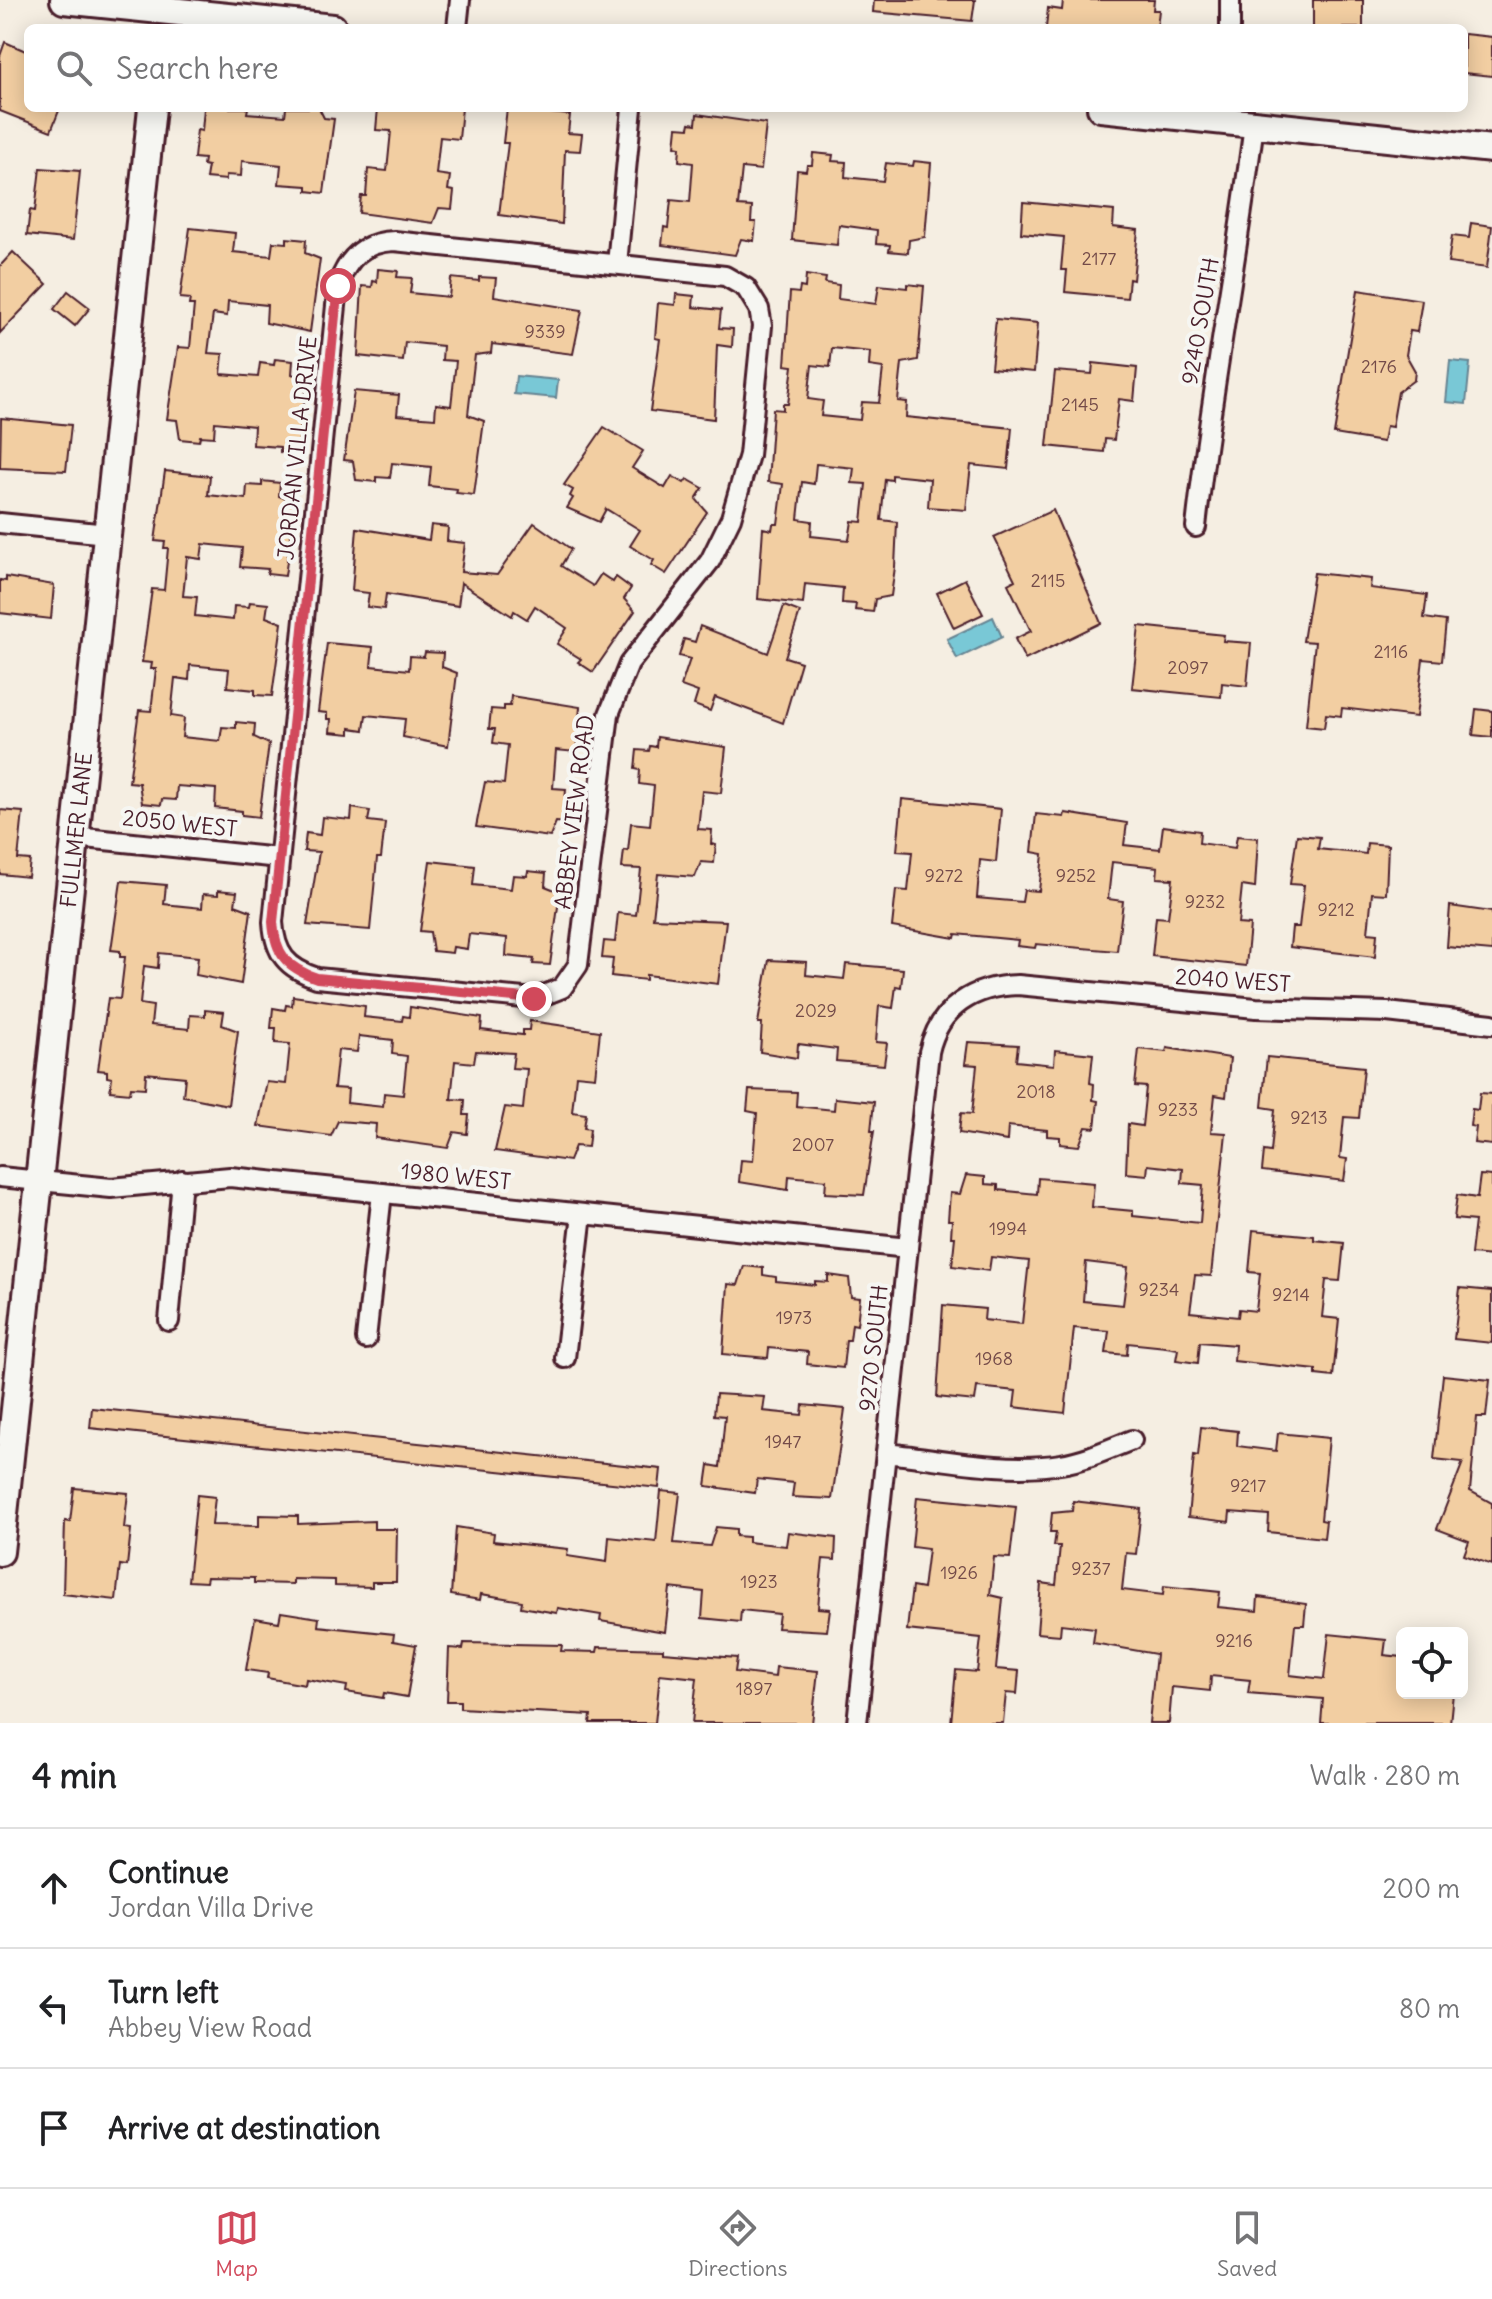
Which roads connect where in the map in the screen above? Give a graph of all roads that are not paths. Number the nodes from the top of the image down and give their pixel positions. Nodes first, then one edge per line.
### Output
1 (64, 0) edge
2 (460, 0) edge
3 (1230, 0) edge
4 (162, 19) edge
5 (257, 24) edge
6 (457, 24) edge
7 (1230, 24) edge
8 (152, 112) edge
9 (632, 112) edge
10 (1182, 112) edge
11 (1223, 114) edge
12 (1254, 124) junction
13 (1492, 149) edge
14 (617, 264) junction
15 (746, 288) joint
16 (0, 523) edge
17 (1196, 527) dead end
18 (107, 534) junction
19 (75, 837) junction
20 (279, 858) junction
21 (278, 953) joint
22 (972, 994) joint
23 (1492, 1024) edge
24 (0, 1177) edge
25 (182, 1180) junction
26 (39, 1181) junction
27 (382, 1193) junction
28 (582, 1214) junction
29 (908, 1248) junction
30 (169, 1321) dead end
31 (366, 1339) dead end
32 (565, 1358) dead end
33 (1132, 1440) dead end
34 (886, 1453) junction
35 (0, 1552) edge
36 (857, 1723) edge

1 - 4 street
2 - 6 street
3 - 7 street
4 - 5 street
8 - 18 street, FULLMER LANE
9 - 14 street
10 - 11 street
11 - 12 street
12 - 13 street
12 - 17 street, 9240 SOUTH
14 - 15 street, JORDAN VILLA DRIVE
14 - 20 street, JORDAN VILLA DRIVE
15 - 21 street, ABBEY VIEW ROAD
16 - 18 street
18 - 19 street, FULLMER LANE
19 - 20 street, 2050 WEST
19 - 26 street, FULLMER LANE
20 - 21 street, JORDAN VILLA DRIVE
22 - 23 street, 2040 WEST
22 - 29 street, 9270 SOUTH
24 - 26 street, 1980 WEST
25 - 26 street, 1980 WEST
25 - 27 street, 1980 WEST
25 - 30 street
26 - 35 street, FULLMER LANE
27 - 28 street, 1980 WEST
27 - 31 street
28 - 29 street, 1980 WEST
28 - 32 street
29 - 34 street, 9270 SOUTH
33 - 34 street
34 - 36 street, 9270 SOUTH

